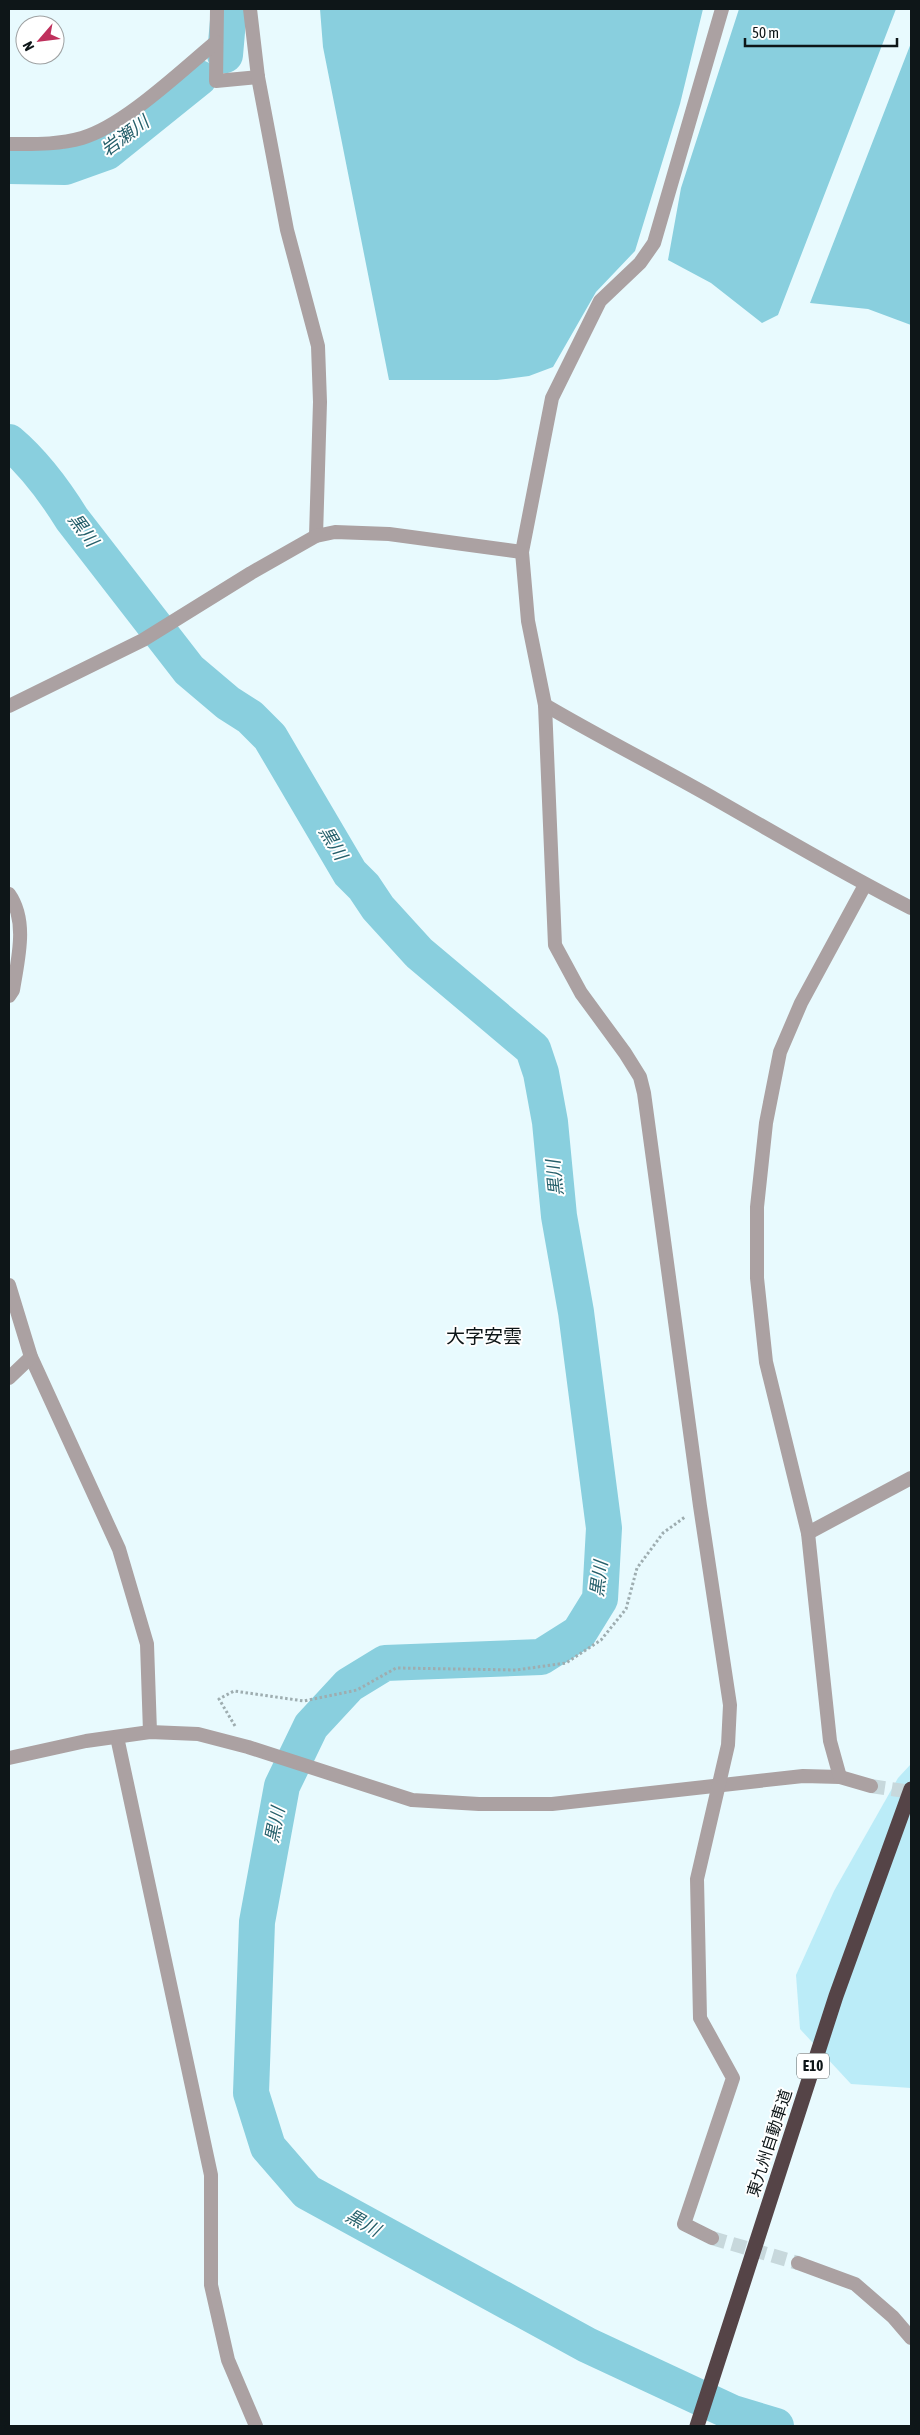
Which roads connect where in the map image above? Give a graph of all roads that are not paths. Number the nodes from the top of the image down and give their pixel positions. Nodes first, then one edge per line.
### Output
1 (217, 9) edge
2 (250, 9) edge
3 (722, 9) edge
4 (216, 42) junction
5 (258, 77) junction
6 (9, 144) edge
7 (316, 536) junction
8 (522, 552) junction
9 (545, 705) junction
10 (9, 706) edge
11 (866, 885) junction
12 (9, 894) edge
13 (911, 908) edge
14 (9, 996) edge
15 (9, 1285) edge
16 (31, 1357) junction
17 (9, 1378) edge
18 (911, 1478) edge
19 (808, 1533) junction
20 (150, 1732) junction
21 (117, 1737) junction
22 (9, 1758) edge
23 (840, 1777) junction
24 (719, 1784) junction
25 (871, 1786) tunnel mouth
26 (911, 1789) edge
27 (712, 2238) tunnel mouth
28 (798, 2263) tunnel mouth
29 (911, 2338) edge
30 (256, 2426) edge
31 (697, 2426) edge

1 - 4 street
2 - 5 street
3 - 8 street
4 - 5 street
4 - 6 street
5 - 7 street
7 - 8 street
7 - 10 street
8 - 9 street
9 - 11 street
9 - 24 street
11 - 13 street
11 - 19 street
12 - 14 street
15 - 16 street
16 - 17 street
16 - 20 street
18 - 19 street
19 - 23 street
20 - 21 street
20 - 24 street
21 - 22 street
21 - 30 street
23 - 24 street
23 - 25 street
24 - 27 street
26 - 31 highway, 東九州自動車道 / E10
28 - 29 street

